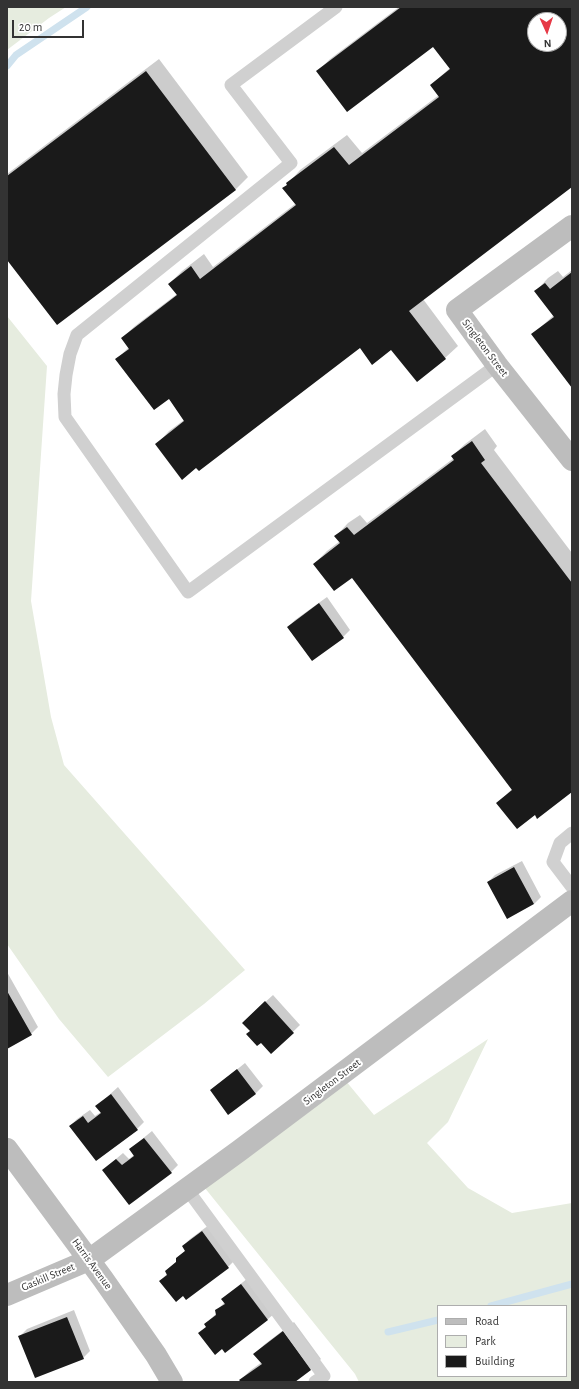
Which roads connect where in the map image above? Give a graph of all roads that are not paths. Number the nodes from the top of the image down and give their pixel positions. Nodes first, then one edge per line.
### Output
1 (336, 7) edge
2 (572, 226) edge
3 (497, 364) junction
4 (572, 460) edge
5 (572, 834) edge
6 (572, 887) edge
7 (572, 901) edge
8 (7, 1149) edge
9 (187, 1189) junction
10 (89, 1260) junction
11 (7, 1295) edge
12 (172, 1382) edge
13 (315, 1382) edge

1 - 3 lane
2 - 3 street, Singleton Street
3 - 4 street, Singleton Street
5 - 6 lane
7 - 9 street, Singleton Street
8 - 10 street, Harris Avenue
9 - 10 street, Singleton Street
9 - 13 lane
10 - 11 street, Gaskill Street
10 - 12 street, Harris Avenue

